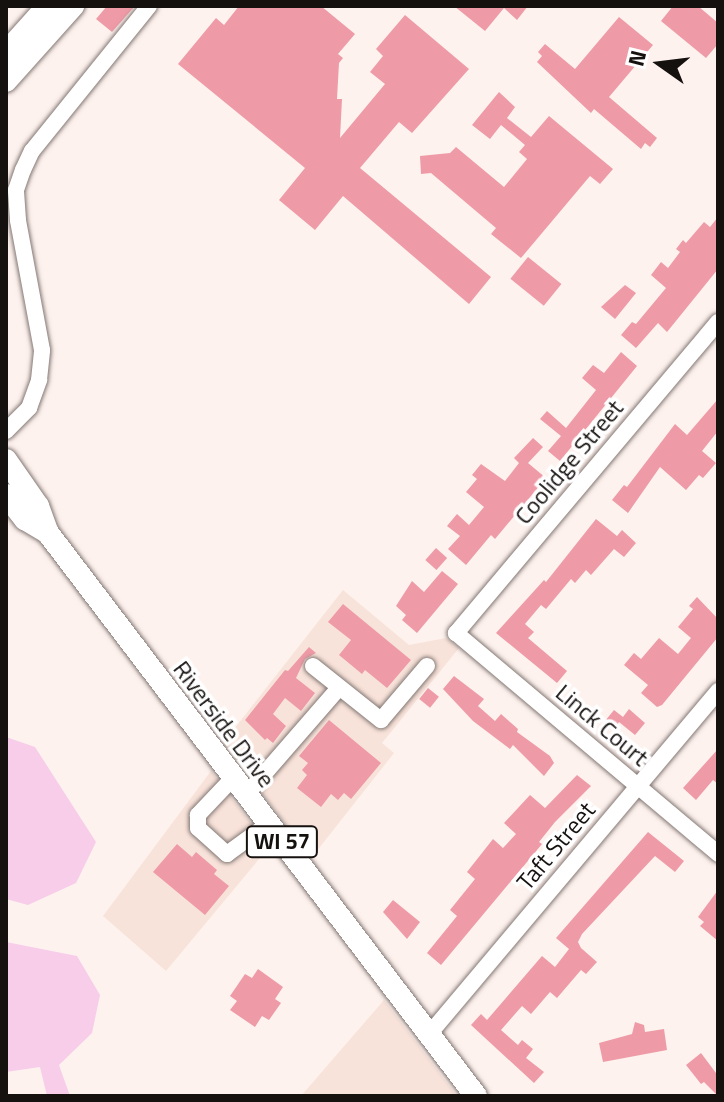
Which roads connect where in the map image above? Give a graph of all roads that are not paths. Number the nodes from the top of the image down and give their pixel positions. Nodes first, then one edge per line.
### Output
1 (49, 6) edge
2 (73, 6) edge
3 (149, 6) edge
4 (6, 54) edge
5 (6, 81) edge
6 (718, 322) edge
7 (6, 431) edge
8 (6, 460) edge
9 (6, 495) edge
10 (48, 533) junction
11 (456, 633) joint
12 (313, 666) dead end
13 (427, 666) dead end
14 (339, 688) junction
15 (718, 691) edge
16 (638, 786) junction
17 (239, 788) junction
18 (268, 824) junction
19 (718, 854) edge
20 (431, 1032) junction
21 (476, 1096) edge

1 - 4 highway
2 - 5 main road
3 - 7 street
6 - 11 street, Coolidge Street
8 - 10 main road, Riverside Drive / WI 57
9 - 10 main road, Riverside Drive / WI 57
10 - 17 main road, Riverside Drive / WI 57
11 - 16 street, Linck Court
12 - 14 street
13 - 14 street
14 - 17 street
15 - 16 street, Taft Street
16 - 19 street, Linck Court
16 - 20 street, Taft Street
17 - 18 main road, Riverside Drive / WI 57
17 - 18 street
18 - 20 main road, Riverside Drive / WI 57
20 - 21 main road, Riverside Drive / WI 57

